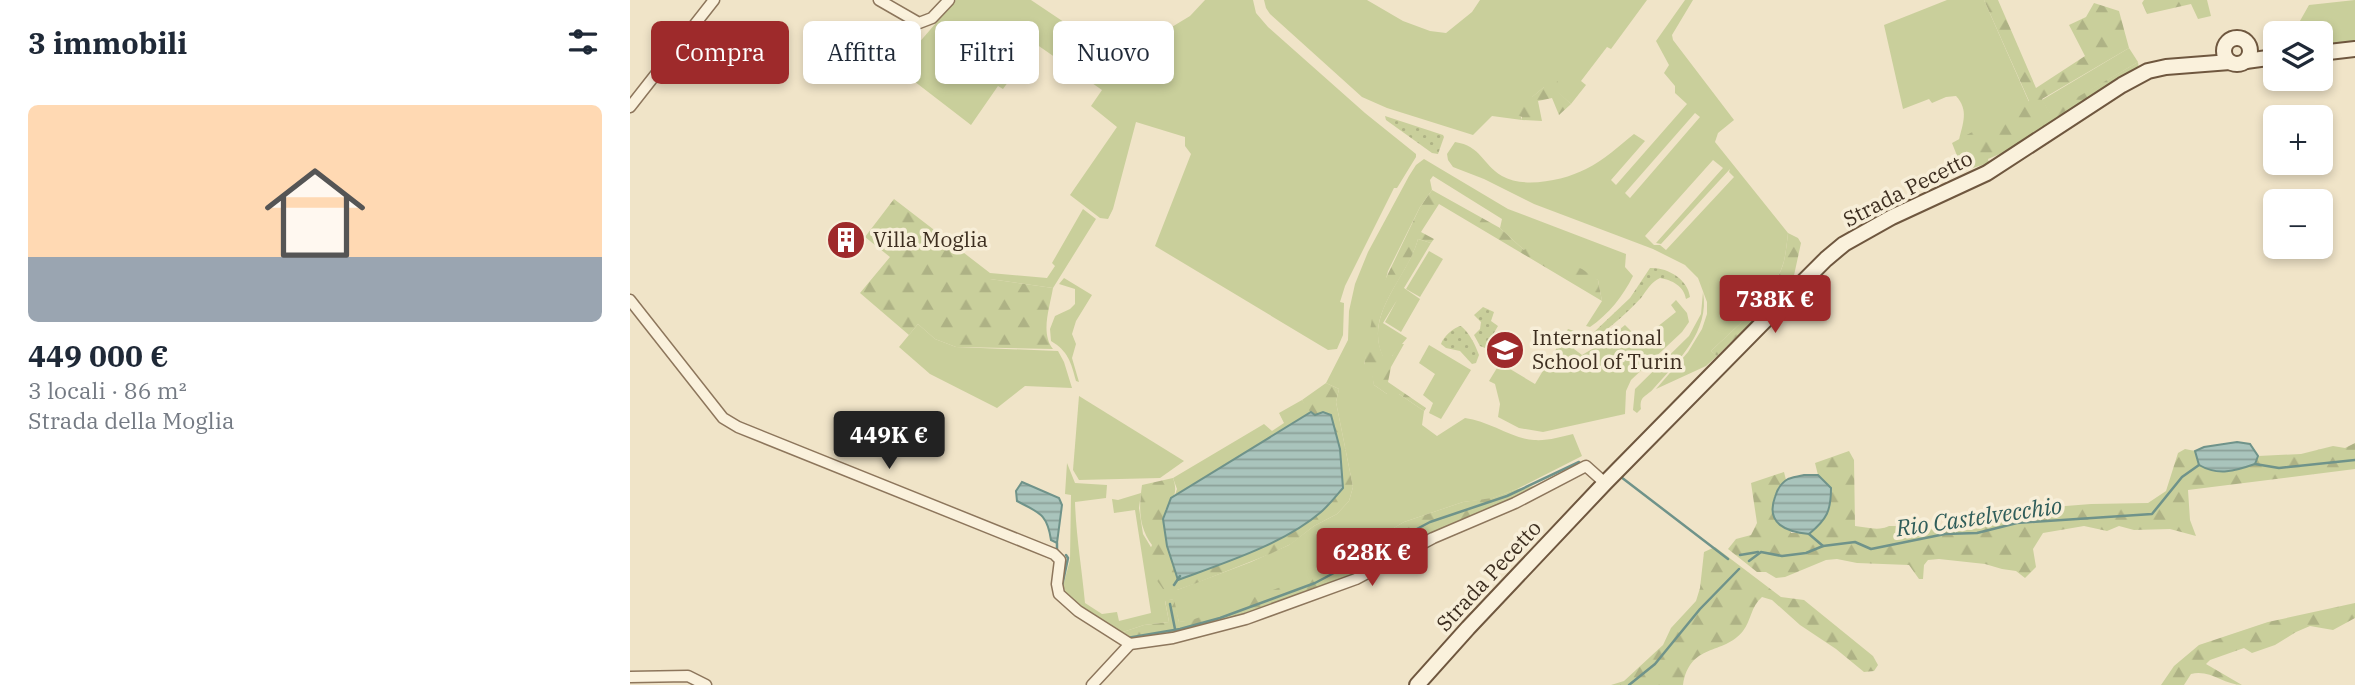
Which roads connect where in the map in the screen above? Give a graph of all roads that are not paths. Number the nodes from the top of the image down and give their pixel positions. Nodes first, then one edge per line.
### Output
1 (714, 0) edge
2 (879, 0) edge
3 (949, 0) edge
4 (2249, 46) junction
5 (2355, 49) edge
6 (2263, 51) edge
7 (2333, 52) edge
8 (2227, 55) junction
9 (2263, 58) edge
10 (2246, 61) junction
11 (630, 107) edge
12 (630, 300) edge
13 (1605, 483) junction
14 (1130, 644) junction
15 (630, 677) edge
16 (706, 685) edge
17 (1092, 685) edge
18 (1417, 685) edge

1 - 11 street
2 - 3 street
4 - 6 main road, Strada Pecetto
4 - 8 main road, Strada Pecetto
4 - 10 main road
5 - 7 main road
8 - 10 main road, Strada Pecetto
8 - 13 main road, Strada Pecetto
9 - 10 main road, Strada Pecetto
12 - 14 street
13 - 14 street
13 - 18 main road, Strada Pecetto
14 - 17 street
15 - 16 street

